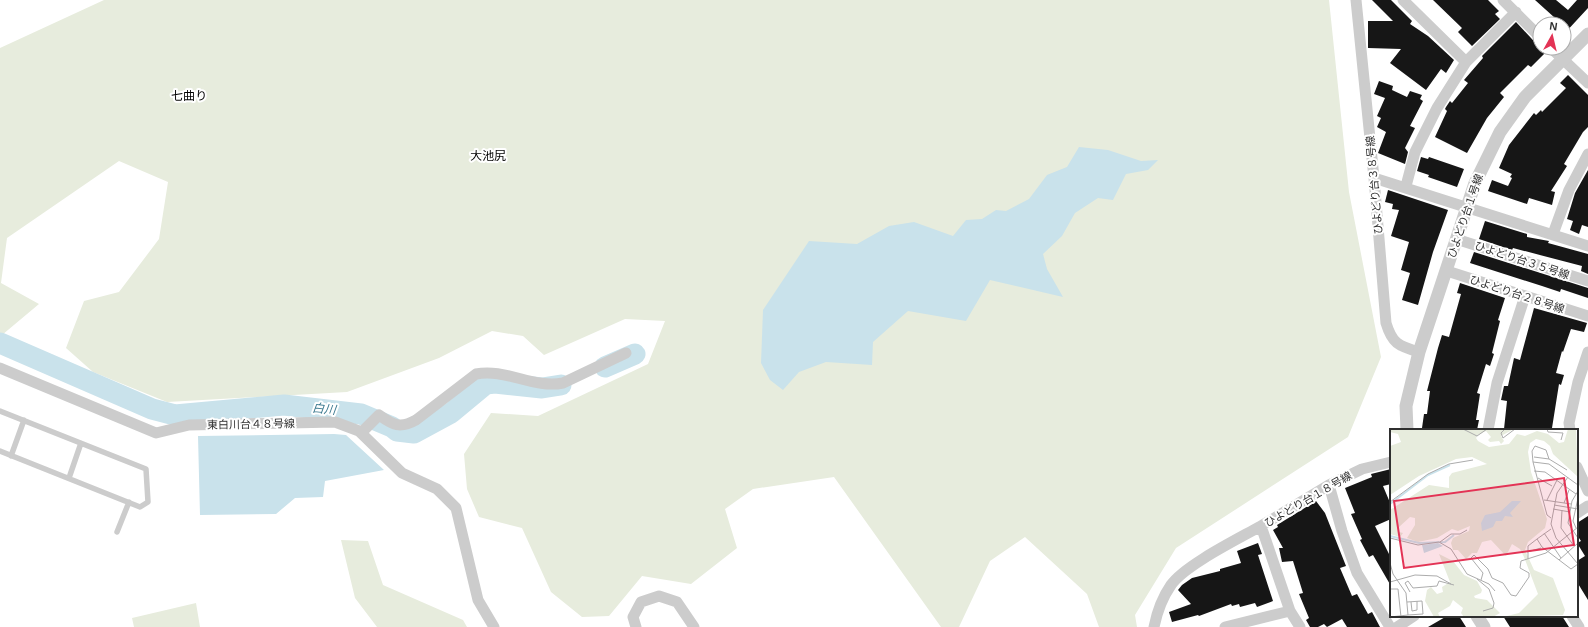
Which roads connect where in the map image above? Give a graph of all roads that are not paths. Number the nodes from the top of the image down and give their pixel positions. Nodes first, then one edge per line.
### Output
1 (1356, 0) edge
2 (1403, 0) edge
3 (1503, 0) edge
4 (1516, 12) junction
5 (1532, 29) edge
6 (1588, 34) edge
7 (1559, 56) edge
8 (1562, 59) junction
9 (1466, 62) junction
10 (1588, 84) edge
11 (1588, 154) edge
12 (1374, 178) junction
13 (1406, 186) junction
14 (1466, 208) junction
15 (1553, 234) junction
16 (1456, 239) junction
17 (1588, 246) edge
18 (1447, 271) junction
19 (1588, 281) edge
20 (1525, 296) junction
21 (1588, 316) edge
22 (1418, 352) junction
23 (1588, 352) edge
24 (626, 353) dead end
25 (0, 368) edge
26 (0, 411) edge
27 (24, 420) junction
28 (1407, 429) edge
29 (1488, 429) edge
30 (1570, 429) edge
31 (361, 433) junction
32 (81, 443) junction
33 (0, 451) edge
34 (11, 456) junction
35 (1390, 462) edge
36 (1578, 469) edge
37 (68, 478) junction
38 (1329, 485) junction
39 (1588, 491) edge
40 (129, 502) junction
41 (1588, 506) edge
42 (1578, 512) edge
43 (1261, 526) junction
44 (117, 532) dead end
45 (1290, 612) junction
46 (1412, 617) edge
47 (1478, 617) edge
48 (1573, 617) edge
49 (494, 627) edge
50 (636, 627) edge
51 (694, 627) edge
52 (1154, 627) edge
53 (1225, 627) edge
54 (1300, 627) edge
55 (1390, 627) edge
56 (1397, 627) edge
57 (1484, 627) edge
58 (1579, 627) edge

1 - 12 street, ひよどり台３８号線
2 - 9 street
3 - 4 street
4 - 5 street
4 - 9 street
6 - 8 street, ひよどり台１号線
7 - 8 street
8 - 10 street
8 - 14 street, ひよどり台１号線
9 - 13 street
11 - 15 street
12 - 13 street
12 - 22 street, ひよどり台３８号線
13 - 14 street
14 - 15 street
14 - 16 street, ひよどり台１号線
15 - 17 street
16 - 18 street, ひよどり台１号線
16 - 19 street, ひよどり台３５号線
18 - 20 street, ひよどり台２８号線
18 - 22 street, ひよどり台１号線
20 - 21 street, ひよどり台２８号線
20 - 29 street
22 - 28 street, ひよどり台１号線
23 - 30 street
24 - 31 street
25 - 31 street, 東白川台４８号線
26 - 27 lane
27 - 32 lane
27 - 34 lane
31 - 49 street, 東白川台４８号線
32 - 37 lane
32 - 40 lane
33 - 34 lane
34 - 37 lane
35 - 38 street, ひよどり台１８号線
36 - 39 street
37 - 40 lane
38 - 43 street, ひよどり台１８号線
38 - 55 street
40 - 44 lane
41 - 42 street
43 - 45 street, ひよどり台１８号線
43 - 52 street
45 - 53 street
45 - 54 street, ひよどり台１８号線
46 - 56 street
47 - 57 street
48 - 58 street
50 - 51 street

